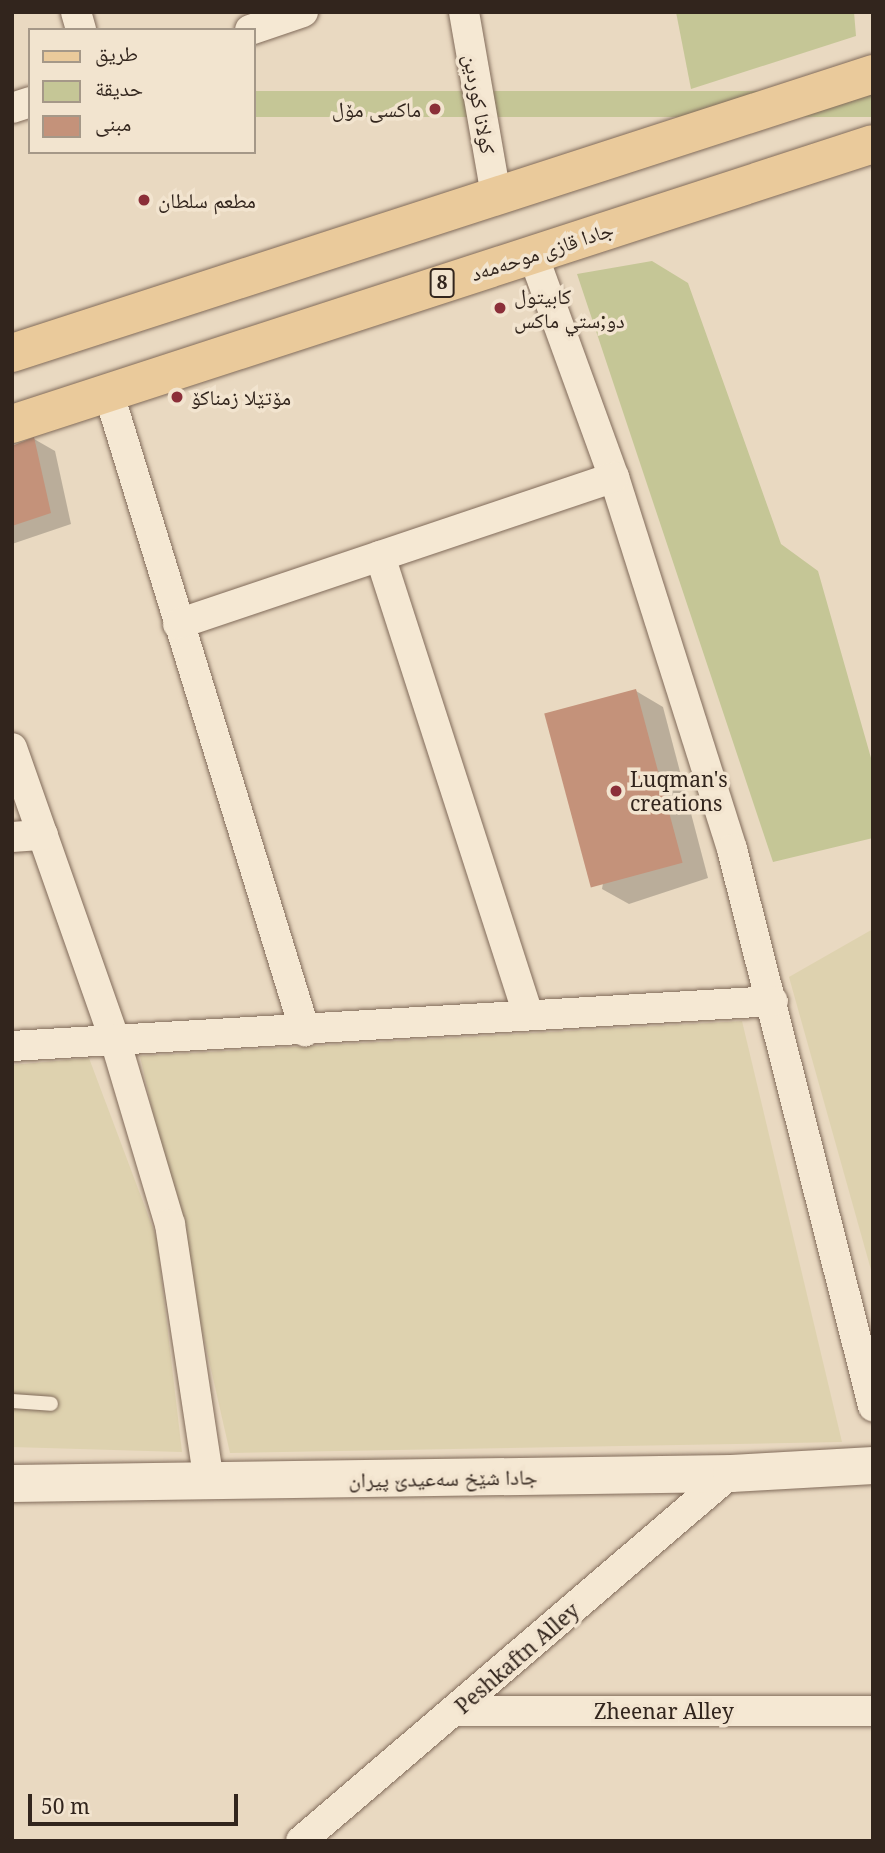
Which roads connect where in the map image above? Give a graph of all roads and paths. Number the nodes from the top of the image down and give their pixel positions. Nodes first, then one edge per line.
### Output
1 (303, 12) edge
2 (464, 12) edge
3 (256, 28) edge
4 (873, 74) edge
5 (873, 144) edge
6 (496, 196) junction
7 (533, 255) junction
8 (12, 353) edge
9 (108, 391) junction
10 (12, 424) edge
11 (614, 477) junction
12 (380, 556) junction
13 (178, 624) junction
14 (12, 748) edge
15 (43, 835) junction
16 (12, 837) edge
17 (774, 1001) junction
18 (528, 1015) junction
19 (305, 1031) junction
20 (115, 1040) junction
21 (12, 1046) edge
22 (12, 1401) edge
23 (51, 1404) dead end
24 (873, 1406) edge
25 (873, 1465) edge
26 (731, 1473) junction
27 (12, 1483) edge
28 (209, 1483) junction
29 (456, 1711) junction
30 (873, 1711) edge
31 (301, 1841) edge

1 - 3 street
2 - 6 street, کولانا کوردین
4 - 6 main road
5 - 7 main road, جادا قازی موحەمەد / 8
6 - 8 main road
7 - 9 main road, جادا قازی موحەمەد / 8
7 - 11 street
9 - 10 main road, جادا قازی موحەمەد / 8
9 - 13 street
11 - 12 street
11 - 17 street
12 - 13 street
12 - 18 street
13 - 19 street
14 - 15 street
15 - 16 street
15 - 20 street
17 - 18 street
17 - 24 street
18 - 19 street
19 - 20 street
20 - 21 street
20 - 28 street
22 - 23 lane
25 - 26 street, جادا شێخ سەعیدێ پیران
26 - 28 street, جادا شێخ سەعیدێ پیران
26 - 29 street, Peshkaftn Alley
27 - 28 street, جادا شێخ سەعیدێ پیران
29 - 30 street, Zheenar Alley
29 - 31 street, Peshkaftn Alley

